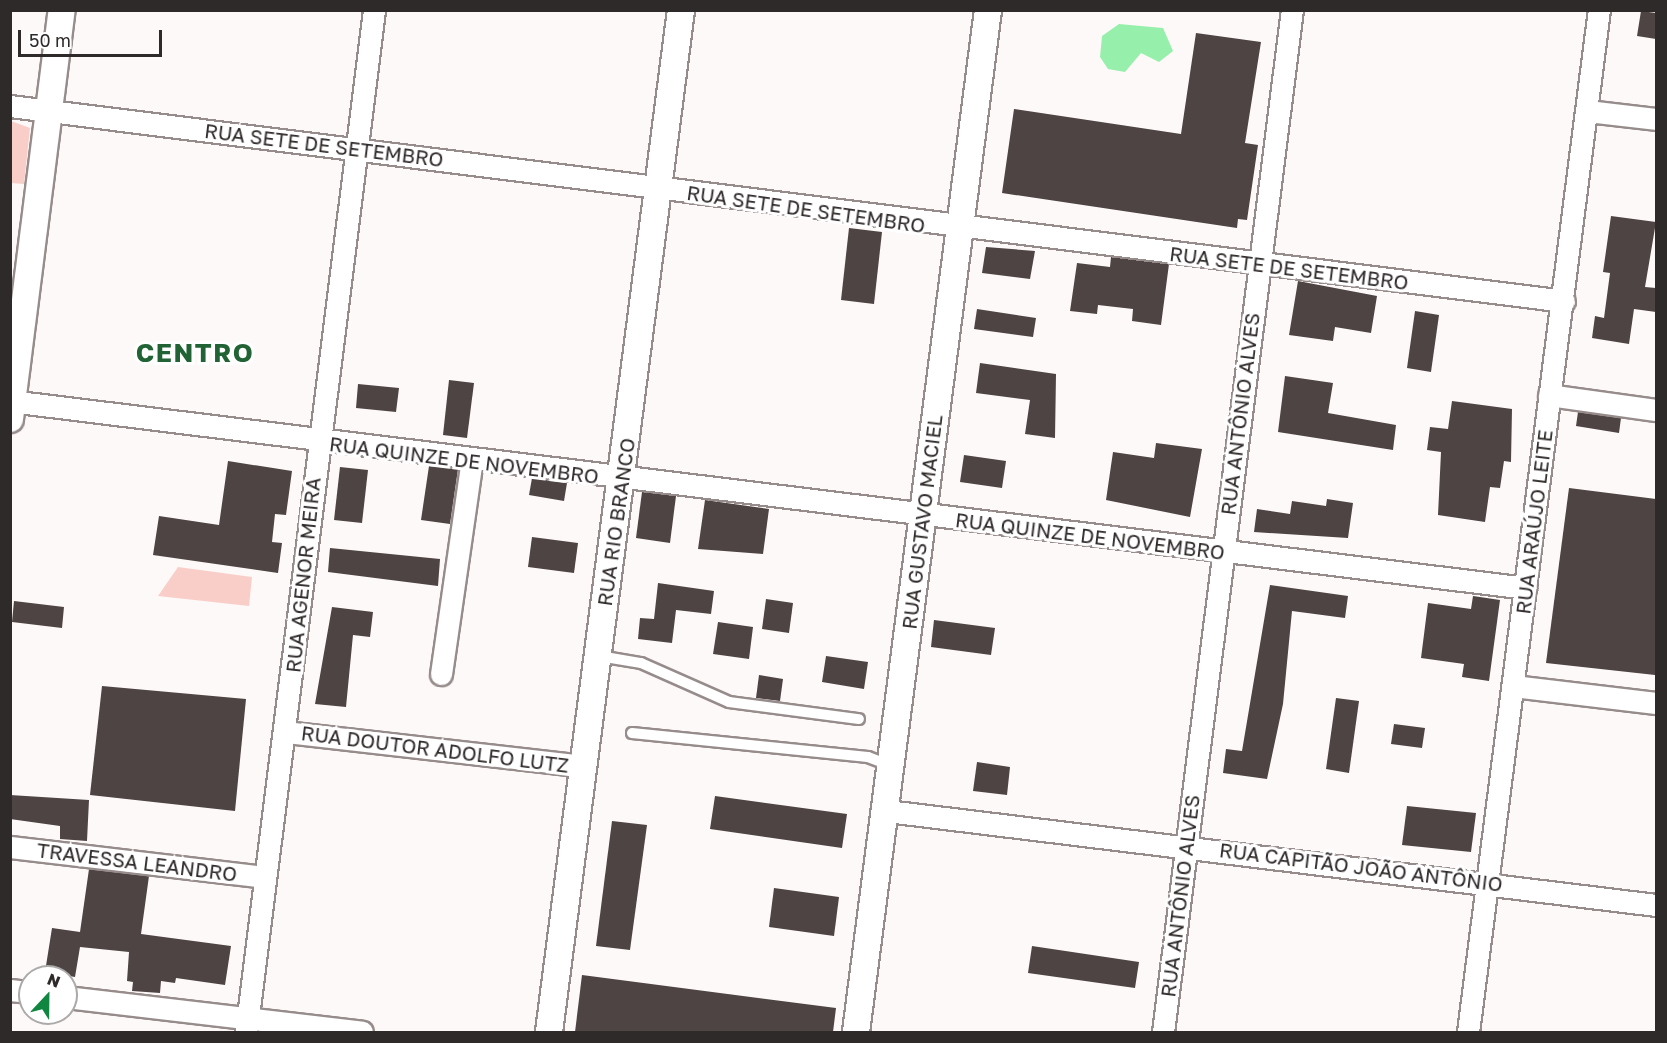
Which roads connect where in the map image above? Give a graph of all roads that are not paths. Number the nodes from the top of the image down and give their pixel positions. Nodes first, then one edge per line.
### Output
1 (62, 10) edge
2 (374, 10) edge
3 (681, 10) edge
4 (988, 10) edge
5 (1292, 10) edge
6 (1592, 10) edge
7 (1598, 11) edge
8 (10, 106) edge
9 (50, 111) junction
10 (1587, 111) junction
11 (1656, 119) edge
12 (355, 149) junction
13 (659, 189) junction
14 (959, 229) junction
15 (1258, 264) junction
16 (1564, 301) junction
17 (1549, 395) junction
18 (11, 407) edge
19 (1656, 410) edge
20 (317, 441) junction
21 (472, 460) junction
22 (622, 480) junction
23 (923, 516) junction
24 (1222, 552) junction
25 (1526, 588) junction
26 (598, 656) junction
27 (441, 674) dead end
28 (1513, 686) junction
29 (1656, 703) edge
30 (859, 719) dead end
31 (286, 732) junction
32 (632, 733) dead end
33 (584, 766) junction
34 (892, 766) junction
35 (887, 811) junction
36 (1186, 845) junction
37 (10, 847) edge
38 (264, 877) junction
39 (1486, 883) junction
40 (1656, 905) edge
41 (78, 999) edge
42 (247, 1026) edge
43 (362, 1032) edge
44 (549, 1032) edge
45 (856, 1032) edge
46 (1163, 1032) edge
47 (1468, 1032) edge

1 - 9 street
2 - 12 street, RUA AGENOR MEIRA
3 - 13 street, RUA RIO BRANCO
4 - 14 street, RUA GUSTAVO MACIEL
5 - 15 street, RUA ANTÔNIO ALVES
6 - 7 street
7 - 10 street, RUA ARAÚJO LEITE
8 - 9 street, RUA SETE DE SETEMBRO
9 - 12 street, RUA SETE DE SETEMBRO
9 - 18 street
10 - 11 street
10 - 16 street, RUA ARAÚJO LEITE
12 - 13 street, RUA SETE DE SETEMBRO
12 - 20 street, RUA AGENOR MEIRA
13 - 14 street, RUA SETE DE SETEMBRO
13 - 22 street, RUA RIO BRANCO
14 - 15 street, RUA SETE DE SETEMBRO
14 - 23 street, RUA GUSTAVO MACIEL
15 - 16 street, RUA SETE DE SETEMBRO
15 - 24 street, RUA ANTÔNIO ALVES
16 - 17 street, RUA ARAÚJO LEITE
17 - 19 street
17 - 25 street, RUA ARAÚJO LEITE
18 - 20 street, RUA QUINZE DE NOVEMBRO
20 - 21 street, RUA QUINZE DE NOVEMBRO
20 - 31 street, RUA AGENOR MEIRA
21 - 22 street, RUA QUINZE DE NOVEMBRO
21 - 27 street
22 - 23 street, RUA QUINZE DE NOVEMBRO
22 - 26 street, RUA RIO BRANCO
23 - 24 street, RUA QUINZE DE NOVEMBRO
23 - 34 street, RUA GUSTAVO MACIEL
24 - 25 street, RUA QUINZE DE NOVEMBRO
24 - 36 street, RUA ANTÔNIO ALVES
25 - 28 street, RUA ARAÚJO LEITE
26 - 30 lane
26 - 33 street, RUA RIO BRANCO
28 - 29 street
28 - 39 street, RUA ARAÚJO LEITE
31 - 33 street, RUA DOUTOR ADOLFO LUTZ
31 - 38 street, RUA AGENOR MEIRA
32 - 34 lane
33 - 44 street, RUA RIO BRANCO
34 - 35 street, RUA GUSTAVO MACIEL
35 - 36 street, RUA CAPITÃO JOÃO ANTÔNIO
35 - 45 street, RUA GUSTAVO MACIEL
36 - 39 street, RUA CAPITÃO JOÃO ANTÔNIO
36 - 46 street, RUA ANTÔNIO ALVES
37 - 38 street, TRAVESSA LEANDRO
38 - 42 street, RUA AGENOR MEIRA
39 - 40 street, RUA CAPITÃO JOÃO ANTÔNIO
39 - 47 street, RUA ARAÚJO LEITE
41 - 42 street
42 - 43 street

